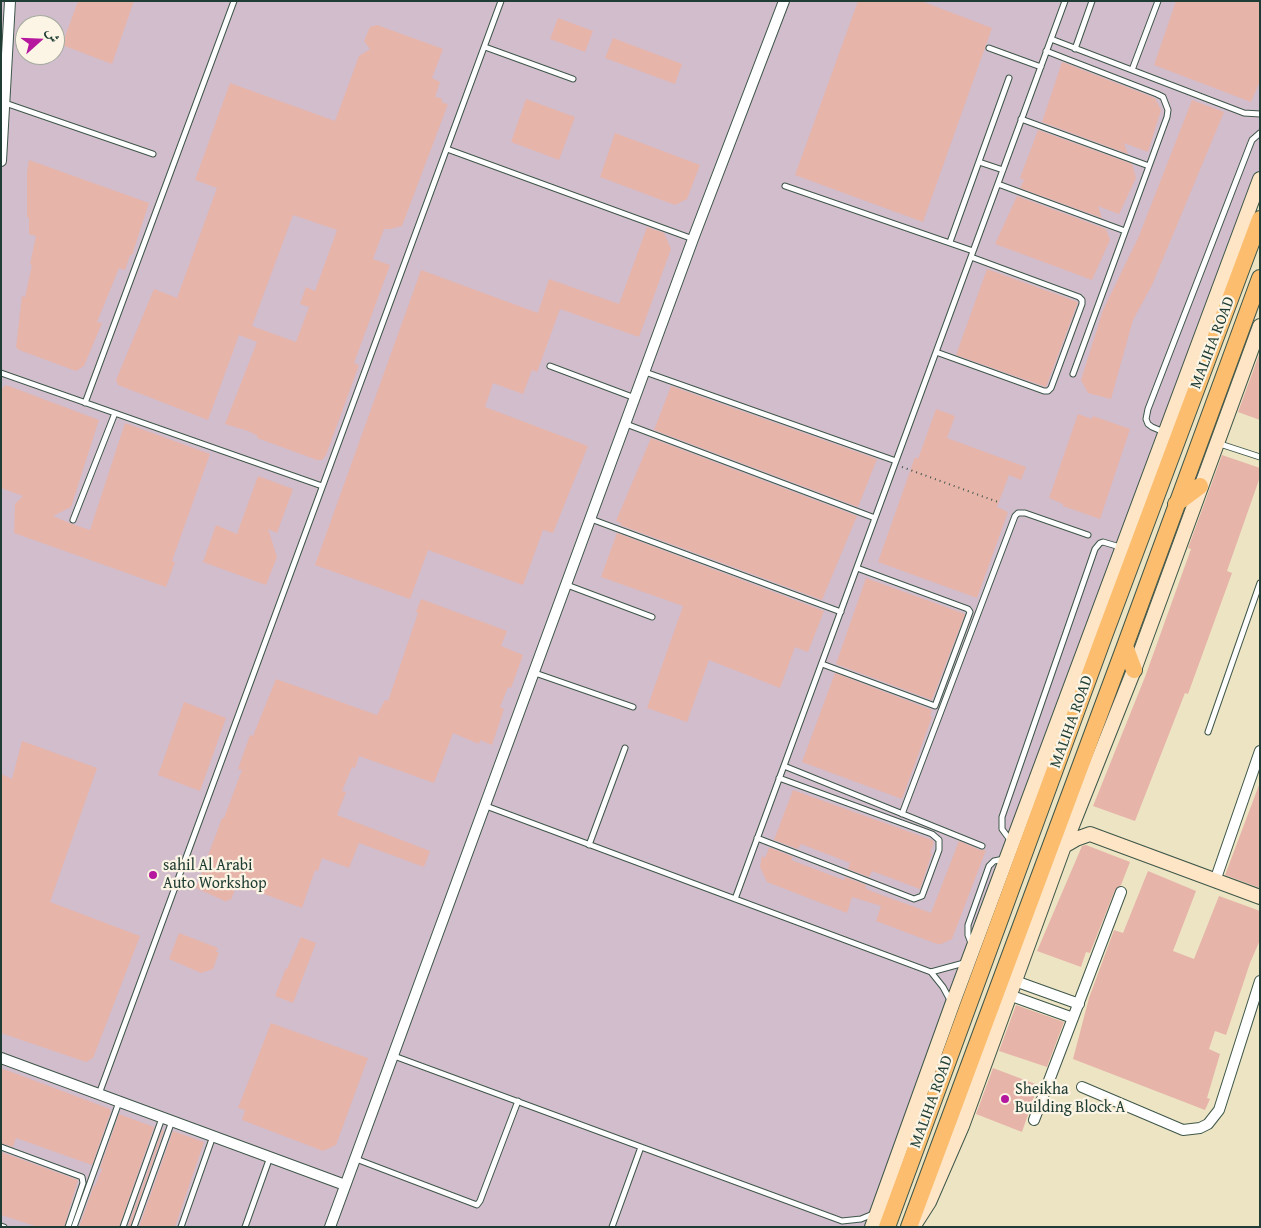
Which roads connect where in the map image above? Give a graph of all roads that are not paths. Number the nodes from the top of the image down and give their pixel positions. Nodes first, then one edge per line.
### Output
1 (10, 1) edge
2 (234, 1) edge
3 (501, 1) edge
4 (784, 1) edge
5 (1065, 1) edge
6 (1092, 1) edge
7 (1158, 1) edge
8 (1051, 39) junction
9 (485, 46) junction
10 (989, 48) dead end
11 (1075, 49) junction
12 (1046, 51) junction
13 (1040, 67) junction
14 (1132, 70) junction
15 (1009, 78) dead end
16 (573, 79) dead end
17 (4, 102) junction
18 (1260, 114) edge
19 (1021, 119) junction
20 (1260, 133) edge
21 (448, 149) junction
22 (153, 154) dead end
23 (1, 161) edge
24 (979, 162) junction
25 (1149, 166) junction
26 (1003, 170) junction
27 (1260, 179) edge
28 (998, 184) junction
29 (785, 186) dead end
30 (1260, 219) edge
31 (1126, 231) junction
32 (694, 239) junction
33 (950, 242) junction
34 (973, 251) junction
35 (971, 257) junction
36 (1260, 278) edge
37 (1260, 326) edge
38 (936, 352) junction
39 (550, 366) dead end
40 (645, 372) junction
41 (1, 373) edge
42 (1073, 374) dead end
43 (635, 398) junction
44 (85, 403) junction
45 (115, 413) junction
46 (626, 424) junction
47 (1166, 433) junction
48 (1216, 443) junction
49 (1260, 457) edge
50 (895, 463) junction
51 (322, 486) junction
52 (1200, 486) junction
53 (1176, 504) junction
54 (875, 518) junction
55 (591, 519) junction
56 (73, 520) dead end
57 (1088, 536) dead end
58 (1123, 548) junction
59 (857, 568) junction
60 (1260, 583) edge
61 (567, 585) junction
62 (841, 612) junction
63 (652, 617) dead end
64 (1125, 646) junction
65 (822, 664) junction
66 (1134, 670) junction
67 (535, 673) junction
68 (633, 707) dead end
69 (1208, 732) dead end
70 (625, 748) dead end
71 (1260, 752) edge
72 (784, 766) junction
73 (1257, 766) edge
74 (779, 778) junction
75 (486, 806) junction
76 (1080, 809) junction
77 (902, 814) junction
78 (1090, 834) junction
79 (757, 838) junction
80 (589, 845) junction
81 (982, 846) dead end
82 (1064, 846) junction
83 (1015, 849) junction
84 (1215, 881) junction
85 (1121, 892) dead end
86 (1260, 897) edge
87 (735, 899) junction
88 (972, 955) junction
89 (931, 972) junction
90 (1014, 981) junction
91 (1260, 981) edge
92 (1009, 996) junction
93 (1079, 1004) junction
94 (952, 1005) junction
95 (1073, 1018) junction
96 (394, 1056) junction
97 (1, 1058) edge
98 (1082, 1087) dead end
99 (99, 1094) junction
100 (119, 1102) junction
101 (518, 1102) junction
102 (167, 1119) junction
103 (1034, 1120) dead end
104 (214, 1136) junction
105 (1, 1147) edge
106 (641, 1147) junction
107 (270, 1158) junction
108 (356, 1159) junction
109 (346, 1185) junction
110 (879, 1210) junction
111 (842, 1221) junction
112 (68, 1227) edge
113 (74, 1227) edge
114 (122, 1227) edge
115 (134, 1227) edge
116 (181, 1227) edge
117 (245, 1227) edge
118 (330, 1227) edge
119 (612, 1227) edge
120 (848, 1227) edge
121 (872, 1227) edge
122 (887, 1227) edge
123 (911, 1227) edge

1 - 17 street
2 - 44 lane
3 - 9 lane
4 - 32 street
5 - 8 lane
6 - 11 lane
7 - 14 lane
8 - 11 lane
8 - 12 lane
9 - 16 lane
9 - 21 lane
10 - 13 lane
11 - 14 lane
12 - 13 lane
12 - 25 lane
13 - 19 lane
14 - 18 lane
15 - 24 lane
17 - 22 lane
17 - 23 street
19 - 25 lane
19 - 26 lane
20 - 47 lane
21 - 32 lane
21 - 51 lane
24 - 26 lane
24 - 33 lane
25 - 31 lane
26 - 28 lane
27 - 47 street
28 - 31 lane
28 - 34 lane
29 - 33 lane
30 - 83 main road, MALIHA ROAD
31 - 42 lane
32 - 40 street
33 - 34 lane
34 - 35 lane
35 - 38 lane
35 - 38 lane
36 - 53 main road, MALIHA ROAD
37 - 48 street
38 - 50 lane
39 - 43 lane
40 - 43 street
40 - 50 lane
41 - 44 lane
43 - 46 street
44 - 45 lane
45 - 51 lane
45 - 56 lane
46 - 54 lane
46 - 55 street
47 - 58 street
48 - 49 lane
48 - 52 street
50 - 54 lane
51 - 99 lane
52 - 53 main road
52 - 66 street
53 - 64 main road, MALIHA ROAD
54 - 59 lane
55 - 61 street
55 - 62 lane
57 - 77 lane
58 - 83 street
58 - 83 lane
59 - 62 lane
59 - 65 lane
60 - 69 lane
61 - 63 lane
61 - 67 street
62 - 65 lane
64 - 66 main road
64 - 123 main road, MALIHA ROAD
65 - 72 lane
66 - 76 street
67 - 68 lane
67 - 75 street
70 - 80 lane
71 - 73 street
72 - 74 lane
72 - 77 lane
73 - 84 street
74 - 79 lane
74 - 79 lane
75 - 80 lane
75 - 96 street
76 - 78 street
76 - 82 street
77 - 81 lane
78 - 82 street
78 - 84 street
79 - 87 lane
80 - 87 lane
82 - 90 street
83 - 88 street
83 - 122 main road, MALIHA ROAD
84 - 86 street
85 - 93 street
87 - 89 lane
88 - 89 lane
88 - 94 street
89 - 94 lane
90 - 92 street
90 - 93 street
91 - 98 street
92 - 95 street
92 - 123 street
93 - 95 street
94 - 110 street
95 - 103 street
96 - 101 lane
96 - 108 street
97 - 99 street
99 - 100 street
100 - 102 street
100 - 113 lane
101 - 106 lane
101 - 108 lane
102 - 104 street
102 - 114 lane
102 - 115 lane
104 - 107 street
104 - 116 lane
105 - 112 lane
106 - 111 lane
106 - 119 lane
107 - 109 street
107 - 117 lane
108 - 109 street
109 - 118 street
110 - 111 lane
110 - 121 street
111 - 120 lane

